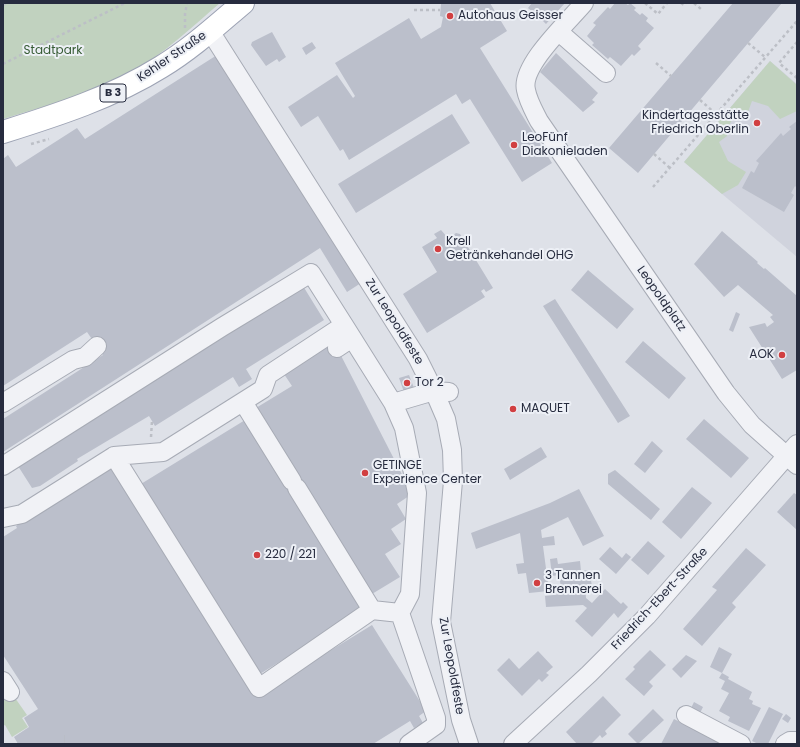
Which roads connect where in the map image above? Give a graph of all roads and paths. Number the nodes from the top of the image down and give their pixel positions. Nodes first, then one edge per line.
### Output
1 (6, 3) edge
2 (125, 3) edge
3 (243, 3) edge
4 (584, 3) edge
5 (646, 3) edge
6 (667, 3) edge
7 (681, 3) edge
8 (686, 3) edge
9 (694, 3) edge
10 (3, 5) edge
11 (701, 9) dead end
12 (414, 10) dead end
13 (440, 10) dead end
14 (797, 21) edge
15 (210, 31) junction
16 (559, 32) junction
17 (797, 42) edge
18 (748, 43) dead end
19 (765, 58) junction
20 (656, 63) dead end
21 (3, 64) edge
22 (606, 73) dead end
23 (671, 76) dead end
24 (797, 78) edge
25 (700, 100) dead end
26 (716, 114) junction
27 (3, 132) edge
28 (654, 154) dead end
29 (670, 168) junction
30 (653, 187) dead end
31 (348, 332) junction
32 (97, 346) dead end
33 (337, 348) dead end
34 (442, 391) junction
35 (243, 402) junction
36 (3, 403) edge
37 (393, 403) junction
38 (794, 455) edge
39 (114, 456) junction
40 (3, 466) edge
41 (3, 518) edge
42 (372, 610) junction
43 (400, 613) junction
44 (686, 715) dead end
45 (797, 740) edge
46 (409, 744) edge
47 (469, 744) edge
48 (513, 744) edge
49 (741, 744) edge
50 (785, 744) edge

1 - 10 path
2 - 21 path
3 - 15 main road, Kehler Straße / B 3
4 - 16 street, Leopoldplatz
5 - 6 path
7 - 8 path
9 - 11 path
12 - 13 path
14 - 19 path
15 - 27 main road, Kehler Straße / B 3
15 - 34 street, Zur Leopoldfeste
16 - 22 street
16 - 38 street, Leopoldplatz
17 - 24 path
18 - 19 path
19 - 26 path
20 - 23 path
25 - 26 path
26 - 29 path
28 - 29 path
29 - 30 path
31 - 33 street
31 - 35 street
31 - 37 street
31 - 40 street
32 - 36 street
34 - 37 street
34 - 47 street, Zur Leopoldfeste
35 - 39 street
35 - 42 street
37 - 43 street
38 - 48 street, Friedrich-Ebert-Straße
39 - 41 street
39 - 42 street
42 - 43 street
43 - 46 street
44 - 49 street
45 - 50 street

